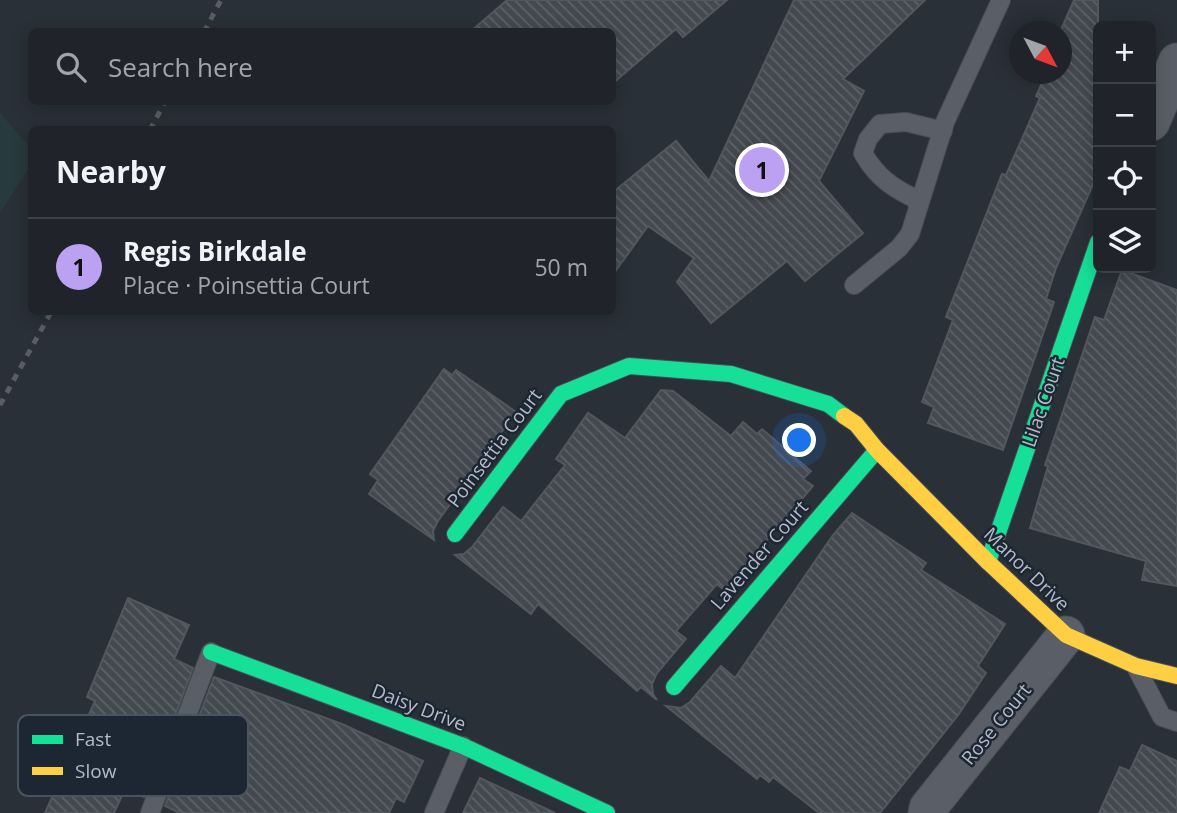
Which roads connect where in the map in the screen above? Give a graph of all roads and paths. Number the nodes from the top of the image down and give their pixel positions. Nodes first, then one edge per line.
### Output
1 (1001, 0) edge
2 (1177, 62) edge
3 (1156, 110) edge
4 (943, 131) junction
5 (920, 201) junction
6 (1093, 257) edge
7 (854, 285) dead end
8 (877, 450) junction
9 (455, 534) dead end
10 (988, 562) junction
11 (1066, 635) junction
12 (211, 653) joint
13 (1136, 666) junction
14 (1177, 676) edge
15 (674, 687) dead end
16 (187, 715) edge
17 (1177, 722) edge
18 (463, 746) junction
19 (156, 796) edge
20 (150, 813) edge
21 (433, 813) edge
22 (607, 813) edge
23 (927, 813) edge

1 - 4 lane
2 - 3 street
4 - 5 lane
4 - 5 lane
5 - 7 lane
6 - 10 street, Lilac Court
8 - 9 street, Poinsettia Court
8 - 10 street, Manor Drive
8 - 15 street, Lavender Court
10 - 11 street, Manor Drive
11 - 13 street, Manor Drive
11 - 23 street, Rose Court
12 - 16 lane
12 - 18 street, Daisy Drive
13 - 14 street, Manor Drive
13 - 17 lane
18 - 21 lane
18 - 22 street, Daisy Drive
19 - 20 lane

